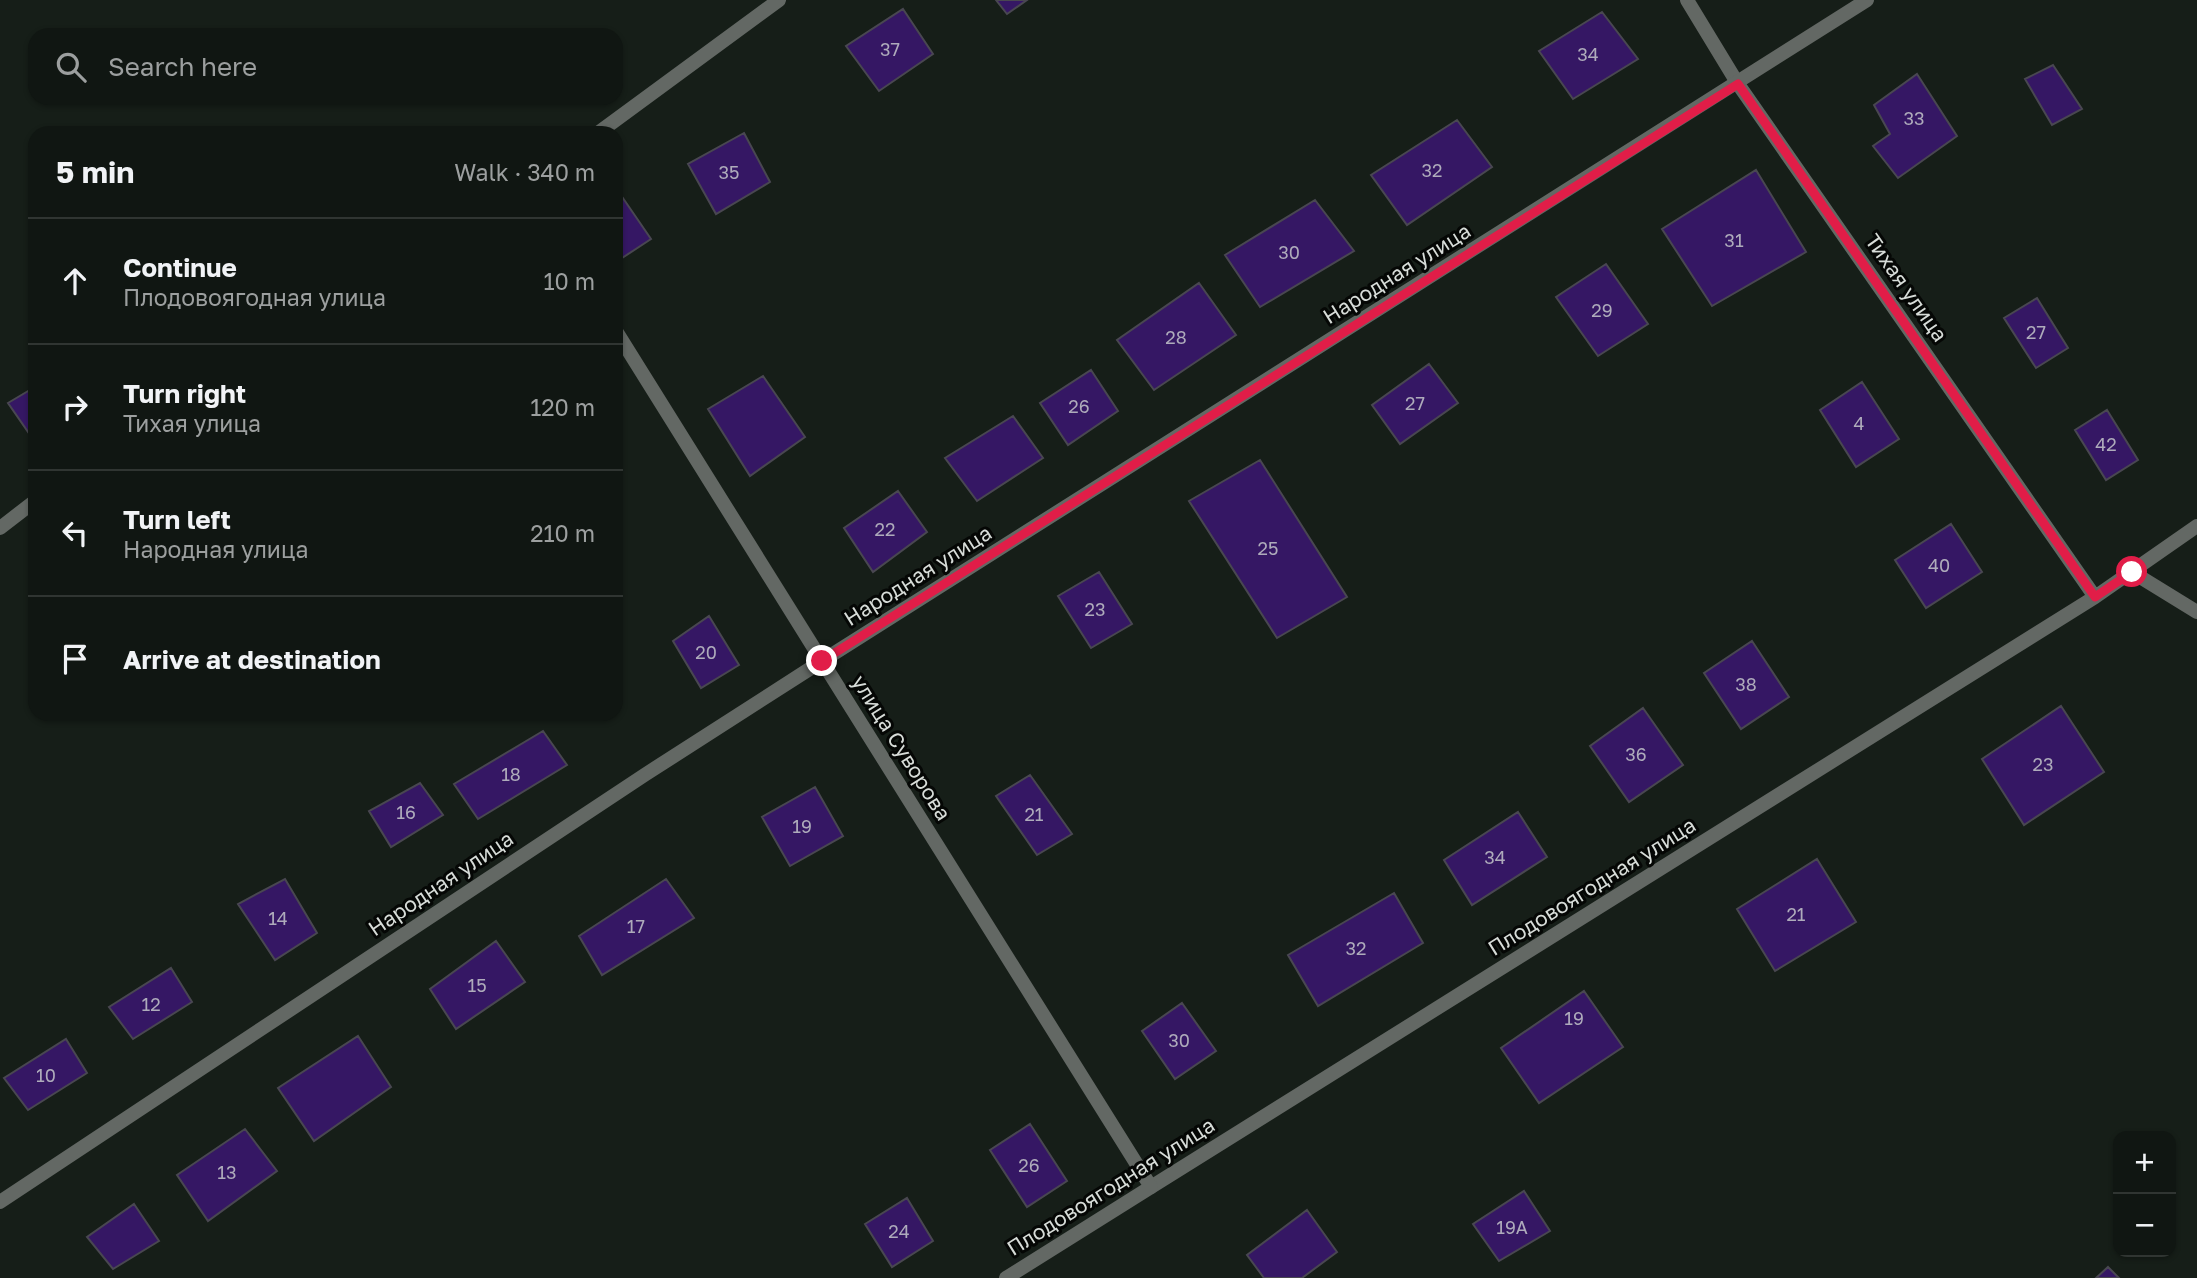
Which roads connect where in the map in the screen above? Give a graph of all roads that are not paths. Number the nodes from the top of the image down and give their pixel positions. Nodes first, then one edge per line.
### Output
1 (779, 0) edge
2 (1688, 0) edge
3 (1867, 0) edge
4 (1738, 84) junction
5 (608, 126) edge
6 (623, 342) edge
7 (28, 507) edge
8 (2197, 526) edge
9 (0, 528) edge
10 (2132, 572) junction
11 (2095, 597) junction
12 (2197, 612) edge
13 (822, 661) junction
14 (1151, 1187) junction
15 (0, 1202) edge
16 (1006, 1278) edge

1 - 5 street
2 - 4 street, Тихая улица
3 - 4 street, Народная улица
4 - 11 street, Тихая улица
4 - 13 street, Народная улица
6 - 13 street, улица Суворова
7 - 9 street
8 - 10 street, Плодовоягодная улица
10 - 11 street, Плодовоягодная улица
10 - 12 street
11 - 14 street, Плодовоягодная улица
13 - 14 street, улица Суворова
13 - 15 street, Народная улица
14 - 16 street, Плодовоягодная улица

